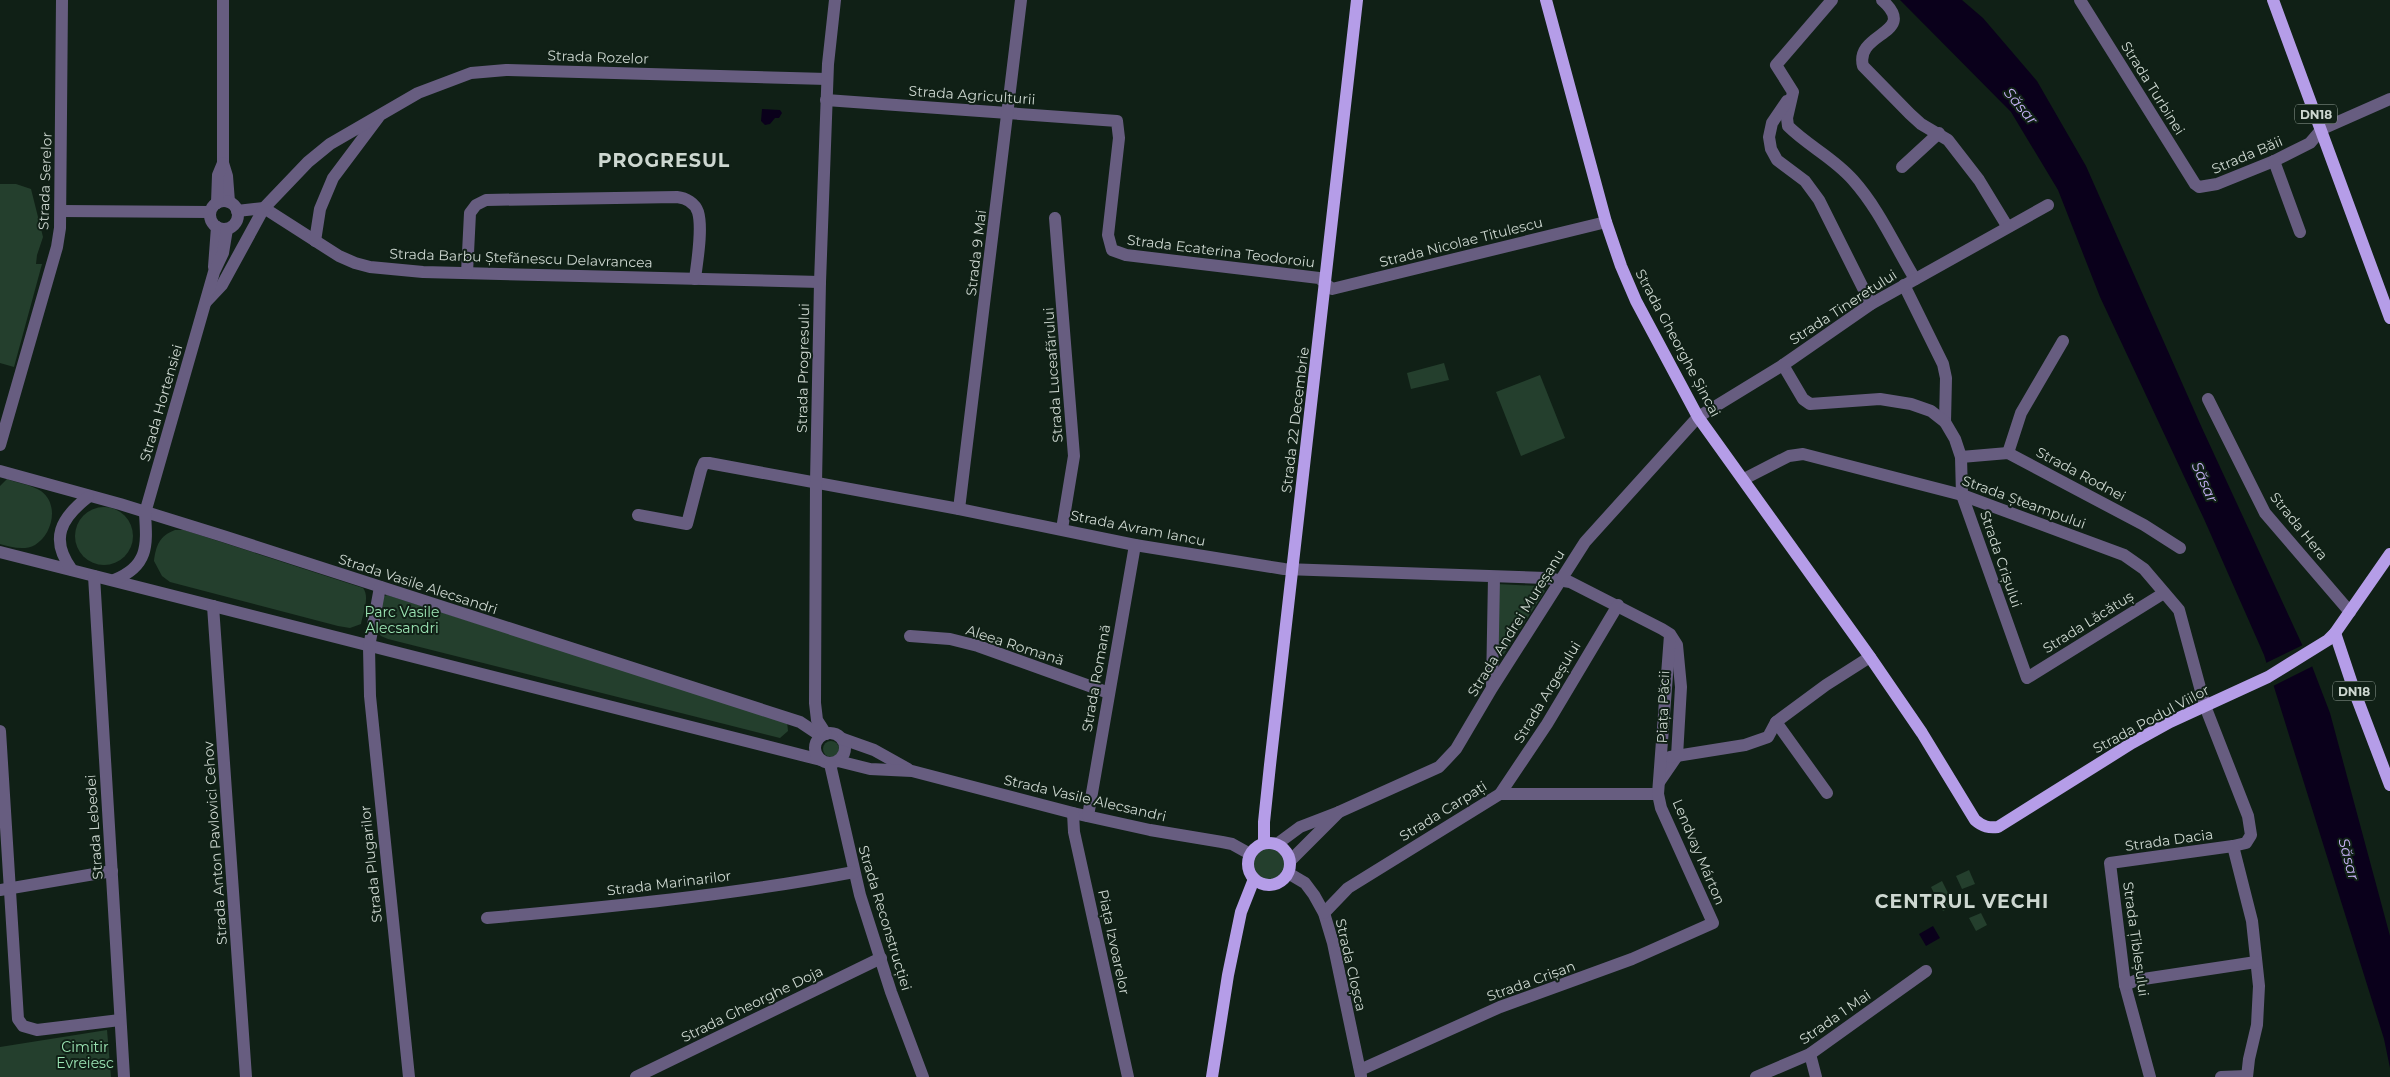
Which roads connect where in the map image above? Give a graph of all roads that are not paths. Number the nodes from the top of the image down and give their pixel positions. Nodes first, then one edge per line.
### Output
1 (62, 0) edge
2 (223, 0) edge
3 (835, 0) edge
4 (1021, 0) edge
5 (1357, 0) edge
6 (1546, 0) edge
7 (1832, 0) edge
8 (1882, 0) edge
9 (2080, 0) edge
10 (2273, 0) edge
11 (827, 79) junction
12 (1793, 92) junction
13 (2390, 99) edge
14 (826, 100) junction
15 (1008, 112) junction
16 (380, 116) junction
17 (2322, 128) junction
18 (1939, 134) junction
19 (2274, 161) junction
20 (1902, 167) dead end
21 (2204, 188) joint
22 (2048, 205) dead end
23 (223, 207) junction
24 (264, 208) junction
25 (61, 211) junction
26 (1055, 218) dead end
27 (1606, 222) junction
28 (2007, 226) junction
29 (222, 228) junction
30 (2300, 232) dead end
31 (315, 240) junction
32 (1112, 250) joint
33 (467, 273) junction
34 (696, 279) junction
35 (820, 282) junction
36 (1326, 282) junction
37 (1910, 282) junction
38 (206, 302) junction
39 (1871, 304) junction
40 (2390, 318) edge
41 (2063, 341) dead end
42 (1783, 365) junction
43 (2208, 399) dead end
44 (1698, 417) junction
45 (1945, 422) junction
46 (0, 445) edge
47 (2008, 453) junction
48 (1960, 457) junction
49 (0, 471) edge
50 (1744, 479) junction
51 (816, 482) junction
52 (1962, 495) junction
53 (88, 497) junction
54 (959, 509) junction
55 (145, 513) junction
56 (638, 515) dead end
57 (1062, 529) junction
58 (1135, 545) junction
59 (2180, 548) dead end
60 (0, 552) edge
61 (2390, 554) edge
62 (72, 570) junction
63 (1292, 570) junction
64 (94, 576) junction
65 (1494, 578) junction
66 (114, 580) junction
67 (1561, 580) junction
68 (380, 587) junction
69 (2164, 593) junction
70 (1618, 605) junction
71 (213, 606) junction
72 (2350, 612) junction
73 (2336, 633) junction
74 (1670, 634) joint
75 (910, 636) dead end
76 (369, 647) junction
77 (1870, 657) junction
78 (1674, 660) junction
79 (2027, 678) joint
80 (1492, 688) junction
81 (1108, 692) junction
82 (2205, 706) junction
83 (1776, 722) junction
84 (0, 732) edge
85 (823, 735) junction
86 (843, 739) junction
87 (1662, 754) junction
88 (1677, 756) junction
89 (830, 762) junction
90 (912, 771) junction
91 (2390, 785) edge
92 (1659, 787) junction
93 (1827, 793) dead end
94 (1500, 794) junction
95 (1339, 812) junction
96 (1073, 813) junction
97 (1088, 816) junction
98 (1980, 824) joint
99 (1270, 843) junction
100 (2233, 846) junction
101 (1250, 854) junction
102 (2110, 863) joint
103 (1289, 867) junction
104 (112, 871) junction
105 (854, 872) junction
106 (1254, 879) junction
107 (5, 889) edge
108 (1324, 913) junction
109 (487, 918) dead end
110 (1713, 922) joint
111 (881, 958) junction
112 (2256, 962) junction
113 (1926, 971) dead end
114 (2125, 985) junction
115 (120, 1020) junction
116 (1810, 1054) junction
117 (1361, 1073) edge
118 (124, 1077) edge
119 (246, 1077) edge
120 (409, 1077) edge
121 (636, 1077) edge
122 (923, 1077) edge
123 (1128, 1077) edge
124 (1212, 1077) edge
125 (1756, 1077) edge
126 (1816, 1077) edge
127 (2150, 1077) edge
128 (2222, 1077) edge
129 (2247, 1077) edge

1 - 25 street, Strada Serelor
2 - 23 street
3 - 11 street, Strada Progresului
4 - 15 street, Strada 9 Mai
5 - 36 main road, Strada 22 Decembrie
6 - 27 main road, Strada Gheorghe Șincai
7 - 12 street
8 - 18 street
9 - 21 street, Strada Turbinei
10 - 17 main road, DN18
11 - 14 street, Strada Progresului
11 - 16 street, Strada Rozelor
12 - 37 street
12 - 39 street
13 - 17 street
14 - 15 street, Strada Agriculturii
14 - 35 street, Strada Progresului
15 - 32 street, Strada Agriculturii
15 - 54 street, Strada 9 Mai
16 - 24 street, Strada Rozelor
16 - 31 street, Strada Rozelor
17 - 19 street, Strada Băii
17 - 40 main road, DN18
18 - 20 street
18 - 28 street
19 - 21 street, Strada Băii
19 - 30 street
22 - 28 street, Strada Tineretului
23 - 24 street
23 - 25 street
23 - 29 street
23 - 29 street
24 - 31 street, Strada Barbu Ștefănescu Delavrancea
24 - 38 street, Strada Hortensiei
25 - 46 street, Strada Serelor
26 - 57 street, Strada Luceafărului
27 - 36 street, Strada Nicolae Titulescu
27 - 44 main road, Strada Gheorghe Șincai
28 - 37 street, Strada Tineretului
29 - 38 street, Strada Hortensiei
31 - 33 street, Strada Barbu Ștefănescu Delavrancea
32 - 36 street, Strada Ecaterina Teodoroiu
33 - 34 street, Strada Barbu Ștefănescu Delavrancea
33 - 34 street
34 - 35 street, Strada Barbu Ștefănescu Delavrancea
35 - 51 street, Strada Progresului
36 - 63 main road, Strada 22 Decembrie
37 - 39 street, Strada Tineretului
37 - 45 street
38 - 55 street, Strada Hortensiei
39 - 42 street, Strada Tineretului
41 - 47 street
42 - 44 street, Strada Tineretului
42 - 45 street
43 - 72 street, Strada Hera
44 - 50 main road, Strada Gheorghe Șincai
44 - 67 street, Strada Andrei Mureșanu
45 - 48 street, Strada Crișului
47 - 48 street
47 - 59 street, Strada Rodnei
48 - 52 street, Strada Crișului
49 - 53 street, Strada Vasile Alecsandri
50 - 52 street, Strada Șteampului
50 - 77 main road, Strada Gheorghe Șincai
51 - 54 street, Strada Avram Iancu
51 - 56 street, Strada Avram Iancu
51 - 85 street, Strada Progresului
52 - 69 street, Strada Șteampului
52 - 79 street, Strada Crișului
53 - 55 street, Strada Vasile Alecsandri
53 - 62 street
54 - 57 street, Strada Avram Iancu
55 - 66 street
55 - 68 street, Strada Vasile Alecsandri
57 - 58 street, Strada Avram Iancu
58 - 63 street, Strada Avram Iancu
58 - 81 street, Strada Romană
60 - 62 street, Strada Vasile Alecsandri
61 - 72 main road, Strada Podul Viilor
62 - 64 street, Strada Vasile Alecsandri
63 - 65 street, Strada Avram Iancu
63 - 99 main road, Strada 22 Decembrie
64 - 66 street, Strada Vasile Alecsandri
64 - 104 street, Strada Lebedei
65 - 67 street, Strada Avram Iancu
65 - 80 street
66 - 71 street, Strada Vasile Alecsandri
67 - 70 street, Strada Avram Iancu
67 - 80 street, Strada Andrei Mureșanu
68 - 76 street, Strada Plugarilor
68 - 85 street, Strada Vasile Alecsandri
69 - 79 street, Strada Lăcătuș
69 - 82 street, Strada Șteampului
70 - 74 street, Strada Avram Iancu
70 - 94 street, Strada Argeșului
71 - 76 street, Strada Vasile Alecsandri
71 - 119 street, Strada Anton Pavlovici Cehov
72 - 73 main road, Strada Podul Viilor
73 - 82 main road, Strada Podul Viilor
73 - 91 main road, DN18
74 - 78 street, Piața Păcii
75 - 81 street, Aleea Romană
76 - 89 street, Strada Vasile Alecsandri
76 - 120 street, Strada Plugarilor
77 - 83 street, Piața Păcii
77 - 98 main road, Strada Gheorghe Șincai
78 - 87 street, Piața Păcii
78 - 88 street, Piața Păcii
80 - 95 street, Strada Andrei Mureșanu
81 - 97 street, Strada Romană
82 - 98 main road, Strada Podul Viilor
82 - 100 street, Strada Șteampului
83 - 88 street, Piața Păcii
83 - 93 street
84 - 107 street
85 - 86 street
85 - 89 street
86 - 89 street
86 - 90 street, Strada Vasile Alecsandri
87 - 88 street, Piața Păcii
87 - 92 street, Piața Păcii
88 - 92 street, Piața Păcii
89 - 90 street, Strada Vasile Alecsandri
89 - 105 street, Strada Reconstrucției
90 - 96 street, Strada Vasile Alecsandri
92 - 94 street, Strada Carpați
92 - 110 street, Lendvay Márton
94 - 108 street, Strada Carpați
95 - 99 street, Strada Andrei Mureșanu
95 - 103 street, Strada Andrei Mureșanu
96 - 97 street, Strada Vasile Alecsandri
96 - 123 street, Piața Izvoarelor
97 - 101 street, Strada Vasile Alecsandri
99 - 101 main road
99 - 103 main road
100 - 102 street, Strada Dacia
100 - 112 street
101 - 106 main road
102 - 114 street, Strada Țibleșului
103 - 106 main road
103 - 108 street, Strada Cloșca
104 - 107 street
104 - 115 street, Strada Lebedei
105 - 109 street, Strada Marinarilor
105 - 111 street, Strada Reconstrucției
106 - 124 main road
107 - 115 street
108 - 117 street, Strada Cloșca
110 - 117 street, Strada Crișan
111 - 121 street, Strada Gheorghe Doja
111 - 122 street, Strada Reconstrucției
112 - 114 street
112 - 129 street
113 - 116 street, Strada 1 Mai
114 - 127 street, Strada Țibleșului
115 - 118 street, Strada Lebedei
116 - 125 street, Strada 1 Mai
116 - 126 street
128 - 129 street

